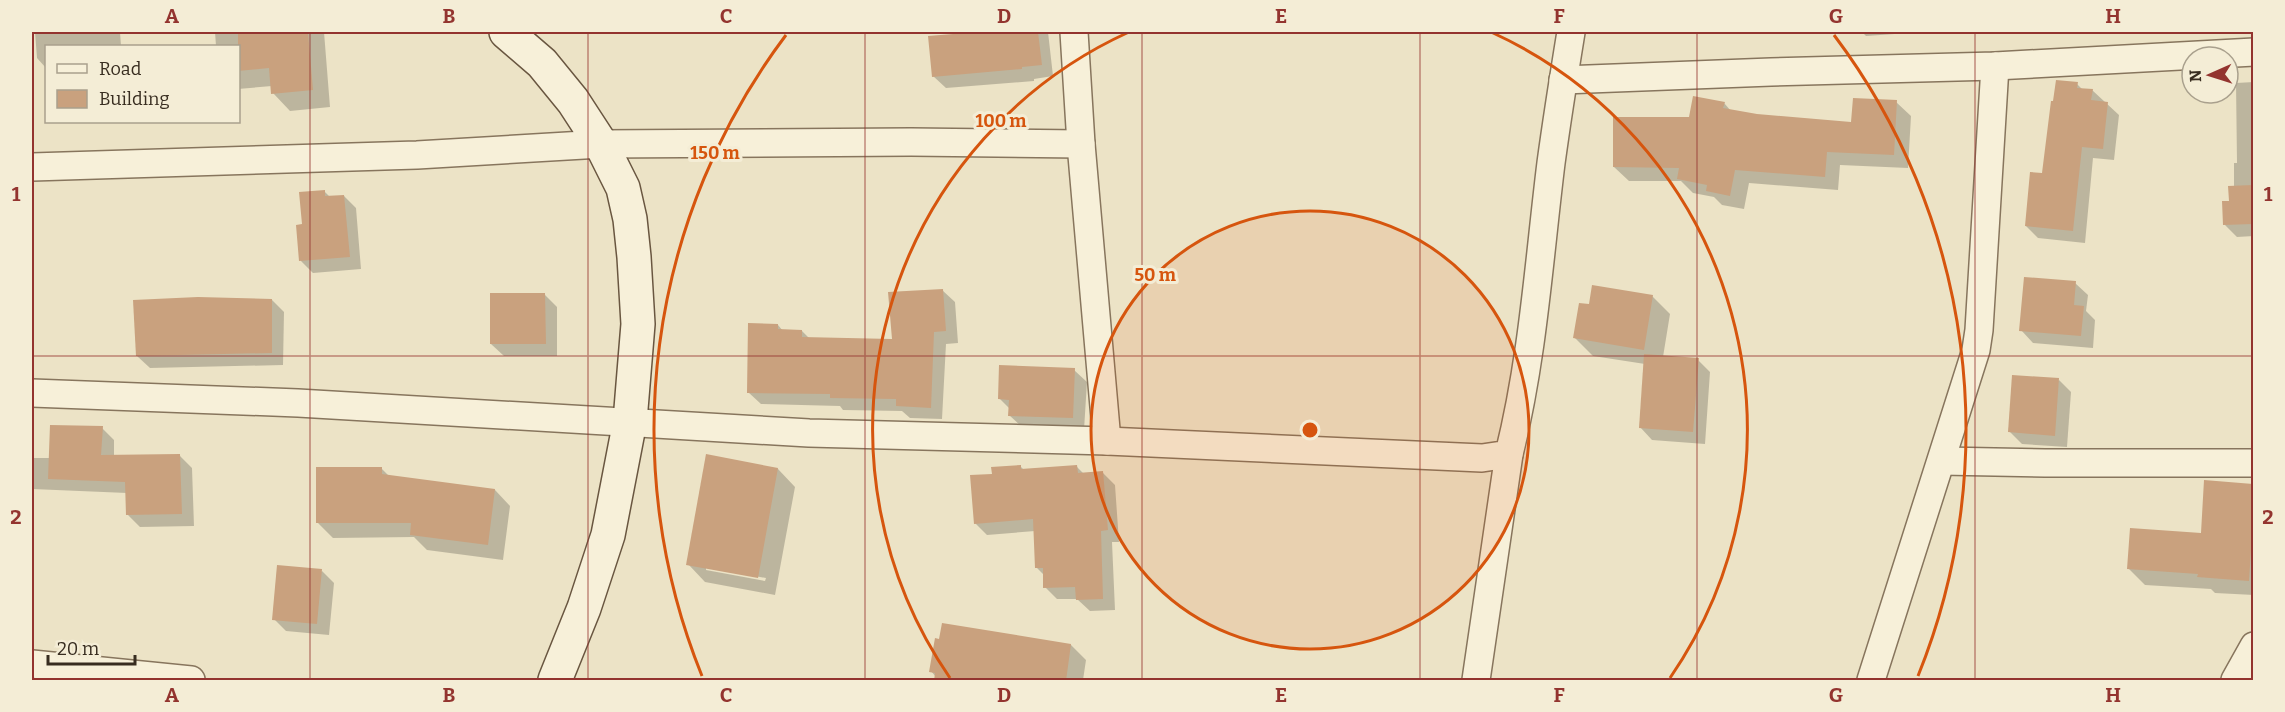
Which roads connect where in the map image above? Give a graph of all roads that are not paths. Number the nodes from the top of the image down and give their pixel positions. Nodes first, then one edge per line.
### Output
1 (506, 32) edge
2 (1074, 32) edge
3 (1571, 32) edge
4 (2253, 52) edge
5 (1995, 66) junction
6 (1563, 80) junction
7 (601, 144) junction
8 (1081, 144) junction
9 (32, 167) edge
10 (32, 393) edge
11 (630, 422) junction
12 (1107, 441) junction
13 (1509, 454) junction
14 (1942, 461) junction
15 (2253, 463) edge
16 (2253, 646) edge
17 (32, 664) edge
18 (191, 681) edge
19 (555, 681) edge
20 (1476, 681) edge
21 (1871, 681) edge
22 (2235, 681) edge

1 - 7 street
2 - 8 street
3 - 6 street
4 - 5 street
5 - 6 street
5 - 14 street
6 - 13 street
7 - 8 street
7 - 9 street
7 - 11 street
8 - 12 street
10 - 11 street
11 - 12 street
11 - 19 street
12 - 13 street
13 - 20 street
14 - 15 street
14 - 21 street
16 - 22 street
17 - 18 street

